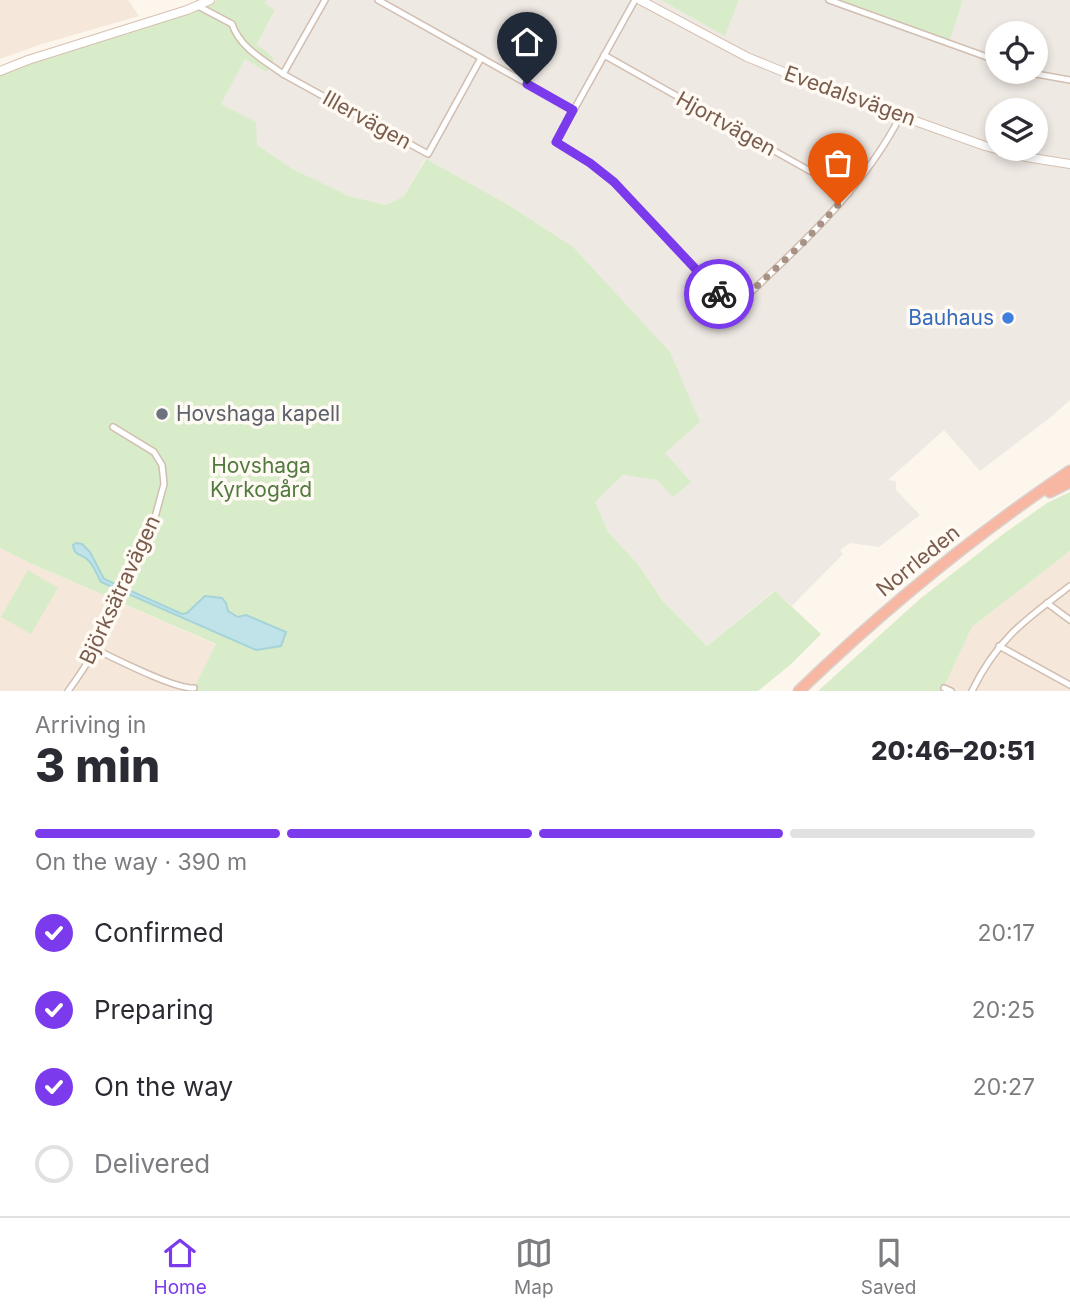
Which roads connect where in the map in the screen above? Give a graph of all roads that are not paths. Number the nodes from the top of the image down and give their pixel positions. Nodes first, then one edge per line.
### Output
1 (210, 0) edge
2 (325, 0) edge
3 (378, 0) edge
4 (635, 0) edge
5 (640, 0) edge
6 (828, 0) edge
7 (198, 6) junction
8 (604, 55) junction
9 (985, 56) edge
10 (481, 58) junction
11 (0, 71) edge
12 (283, 74) junction
13 (1048, 76) edge
14 (1070, 80) edge
15 (573, 110) junction
16 (901, 115) junction
17 (1070, 164) edge
18 (849, 193) junction
19 (113, 427) dead end
20 (1070, 471) edge
21 (1070, 480) edge
22 (1070, 586) edge
23 (1047, 603) junction
24 (1070, 620) edge
25 (999, 646) junction
26 (95, 649) junction
27 (1070, 685) edge
28 (194, 688) dead end
29 (944, 688) dead end
30 (68, 691) edge
31 (799, 691) edge
32 (807, 691) edge
33 (951, 691) edge
34 (972, 691) edge

1 - 7 street
2 - 12 street
3 - 10 street
4 - 8 street
5 - 16 street, Evedalsvägen
6 - 9 street
7 - 11 street
7 - 12 street
8 - 15 street
8 - 18 street, Hjortvägen
10 - 12 street, Illervägen
10 - 15 street
13 - 14 street
15 - 18 street
16 - 17 street, Evedalsvägen
16 - 18 street
19 - 26 street, Björksätravägen
20 - 31 highway, Norrleden
21 - 32 highway, Norrleden
22 - 23 street
23 - 24 street
23 - 25 street
25 - 27 street
25 - 34 street
26 - 28 street
26 - 30 street, Björksätravägen
29 - 33 street

